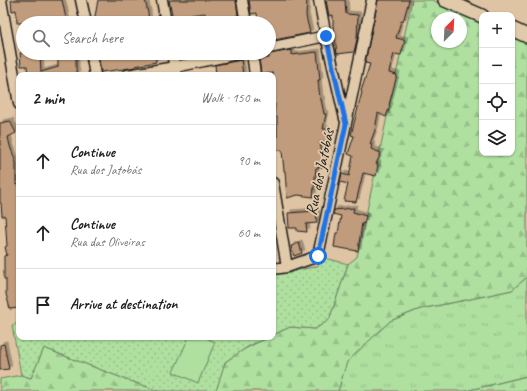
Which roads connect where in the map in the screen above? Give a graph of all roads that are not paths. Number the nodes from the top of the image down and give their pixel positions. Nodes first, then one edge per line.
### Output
1 (1, 0) edge
2 (81, 0) edge
3 (162, 0) edge
4 (242, 0) edge
5 (319, 0) edge
6 (372, 0) edge
7 (444, 0) edge
8 (479, 15) edge
9 (84, 16) edge
10 (165, 16) edge
11 (245, 16) edge
12 (515, 30) edge
13 (326, 36) junction
14 (527, 36) edge
15 (276, 47) edge
16 (92, 60) edge
17 (174, 60) edge
18 (216, 60) edge
19 (253, 60) edge
20 (176, 71) edge
21 (94, 72) edge
22 (164, 72) edge
23 (255, 72) edge
24 (16, 82) edge
25 (346, 124) junction
26 (276, 201) edge
27 (287, 267) junction
28 (276, 269) edge

1 - 24 street
2 - 9 street
3 - 10 street
4 - 11 street
5 - 13 street
6 - 25 street, Rua dos Jatobás
7 - 8 street
12 - 14 street
13 - 15 street
13 - 25 street
16 - 21 street
17 - 20 street
18 - 20 street
19 - 23 street
20 - 22 street
25 - 27 street, Rua dos Jatobás
26 - 27 street
27 - 28 street

